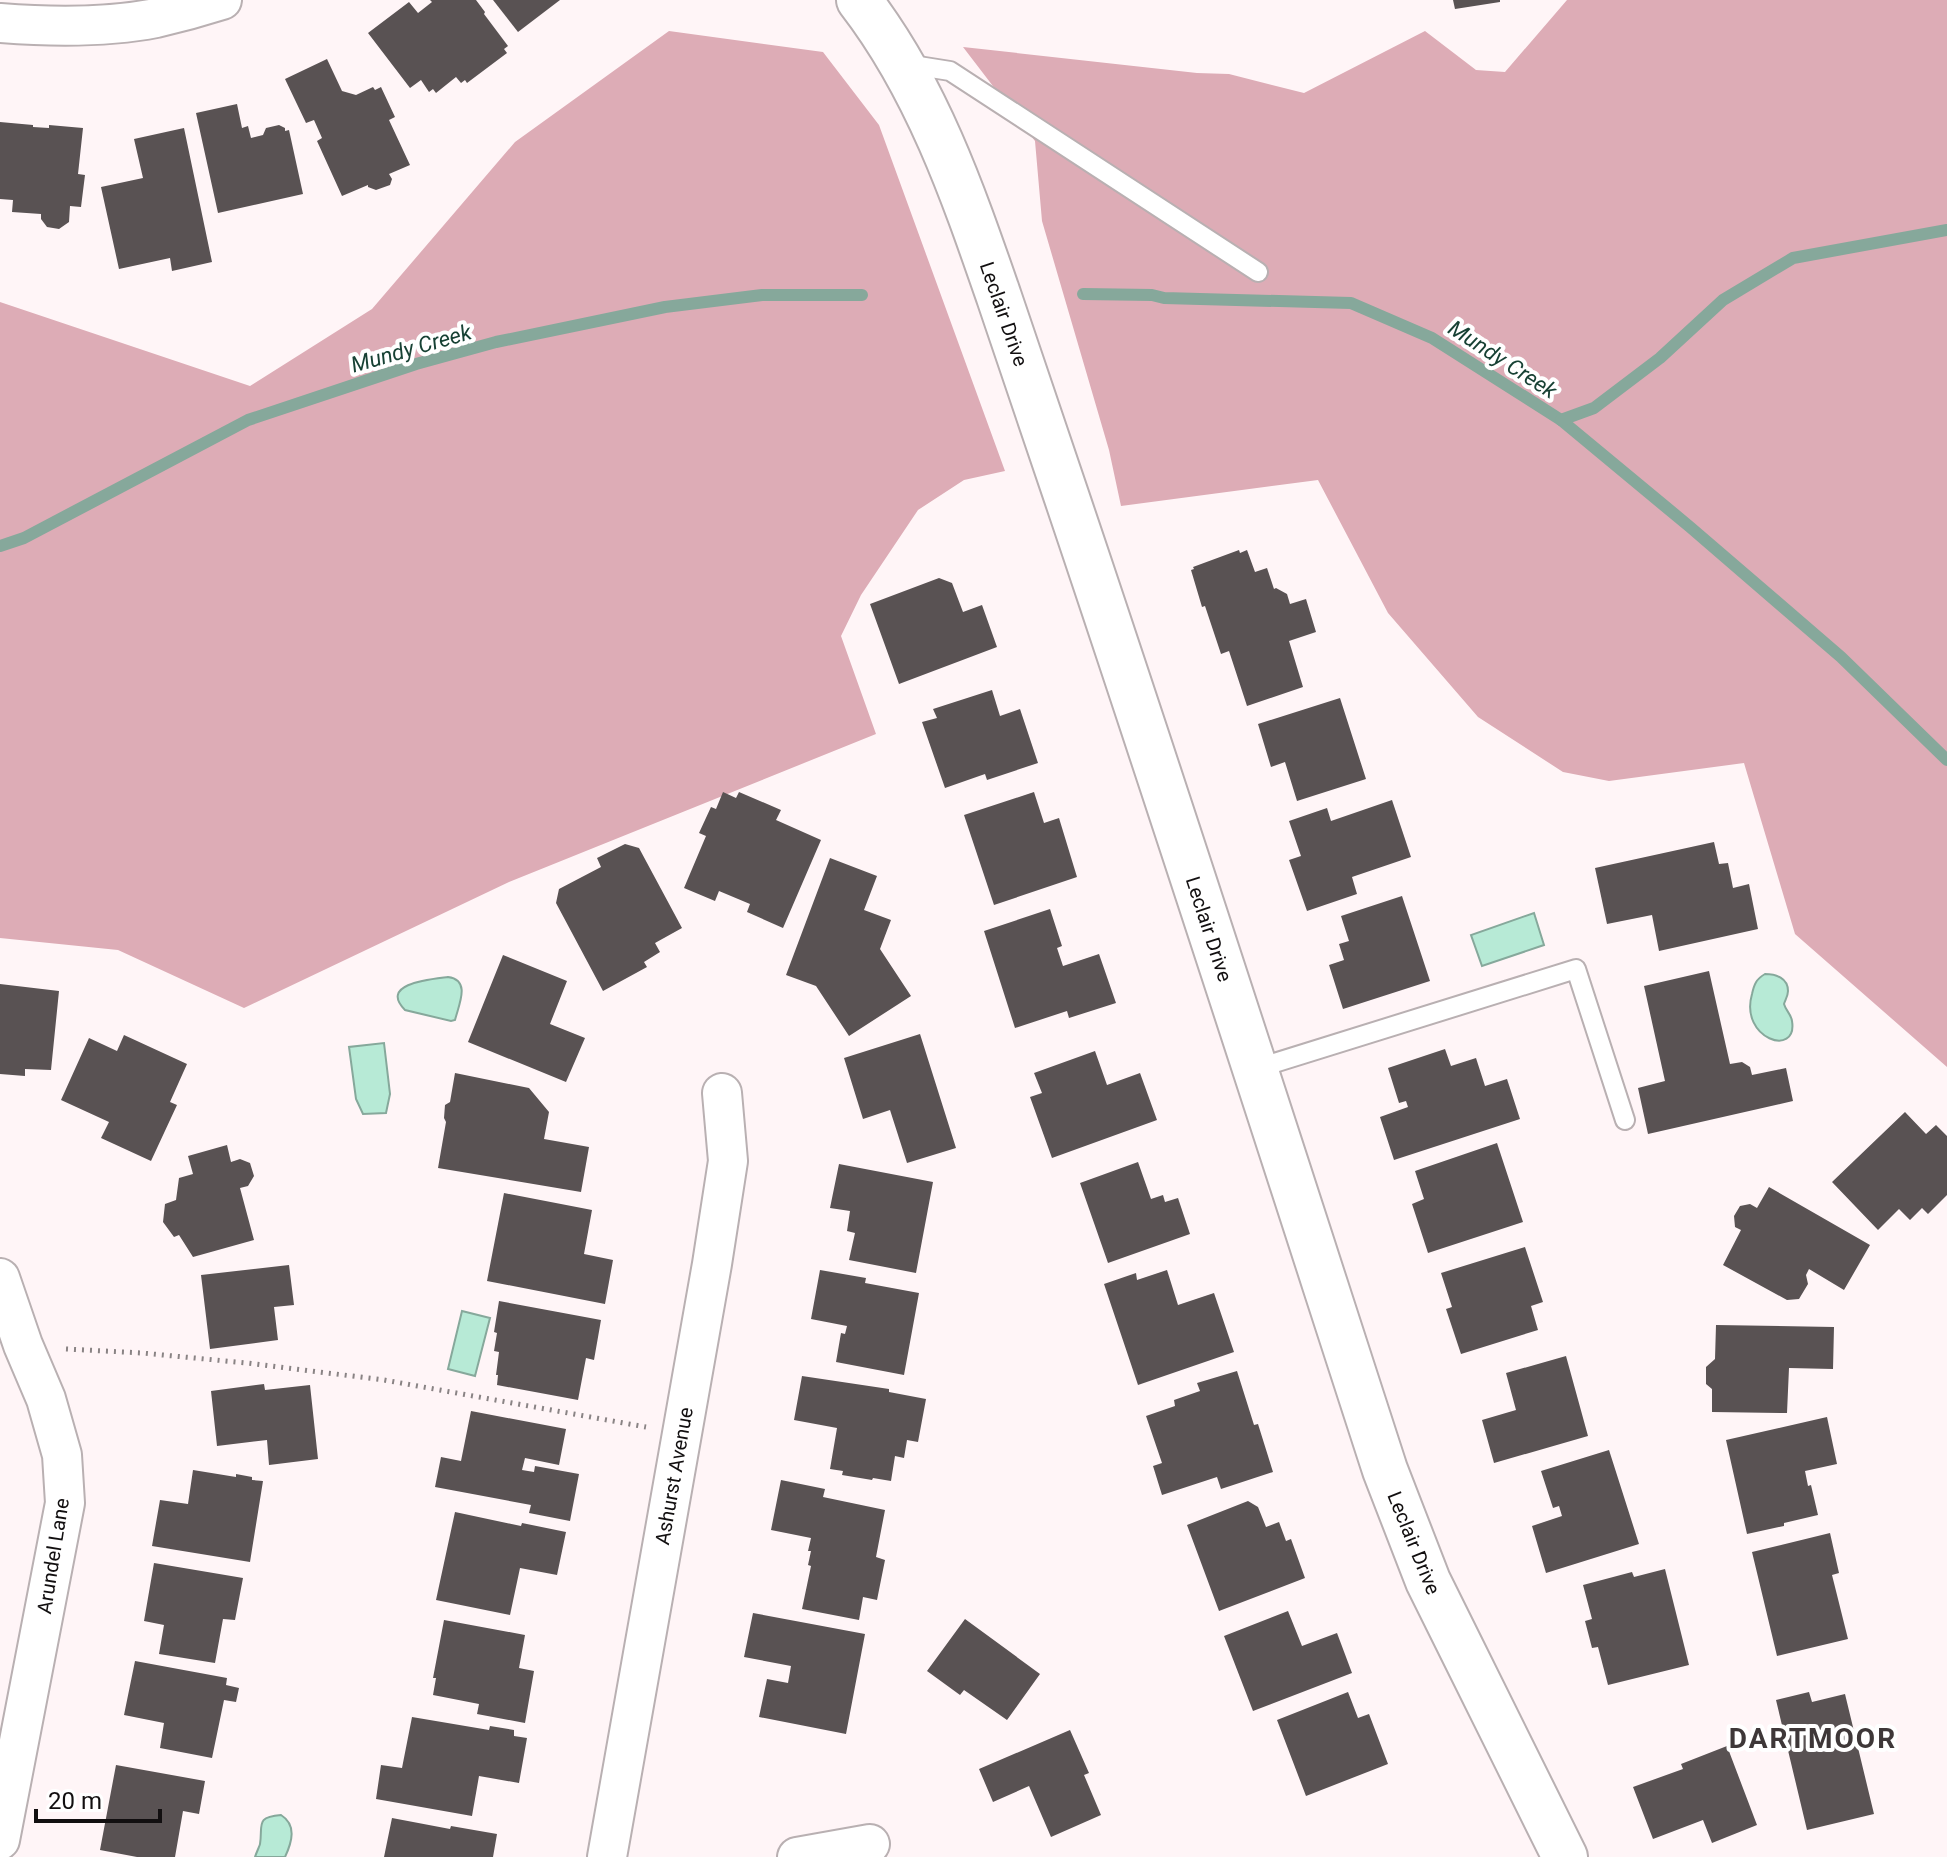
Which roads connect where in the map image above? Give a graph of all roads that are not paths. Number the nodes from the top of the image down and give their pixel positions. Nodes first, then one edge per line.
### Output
1 (222, 0) edge
2 (859, 0) edge
3 (0, 23) edge
4 (903, 64) junction
5 (1258, 272) dead end
6 (1255, 1069) junction
7 (722, 1093) dead end
8 (1625, 1120) dead end
9 (0, 1278) edge
10 (0, 1840) edge
11 (870, 1844) dead end
12 (607, 1857) edge
13 (797, 1857) edge
14 (1565, 1857) edge

1 - 3 street
2 - 4 street, Leclair Drive
4 - 5 lane
4 - 6 street, Leclair Drive
6 - 8 lane
6 - 14 street, Leclair Drive
7 - 12 street, Ashurst Avenue
9 - 10 street, Arundel Lane
11 - 13 street

